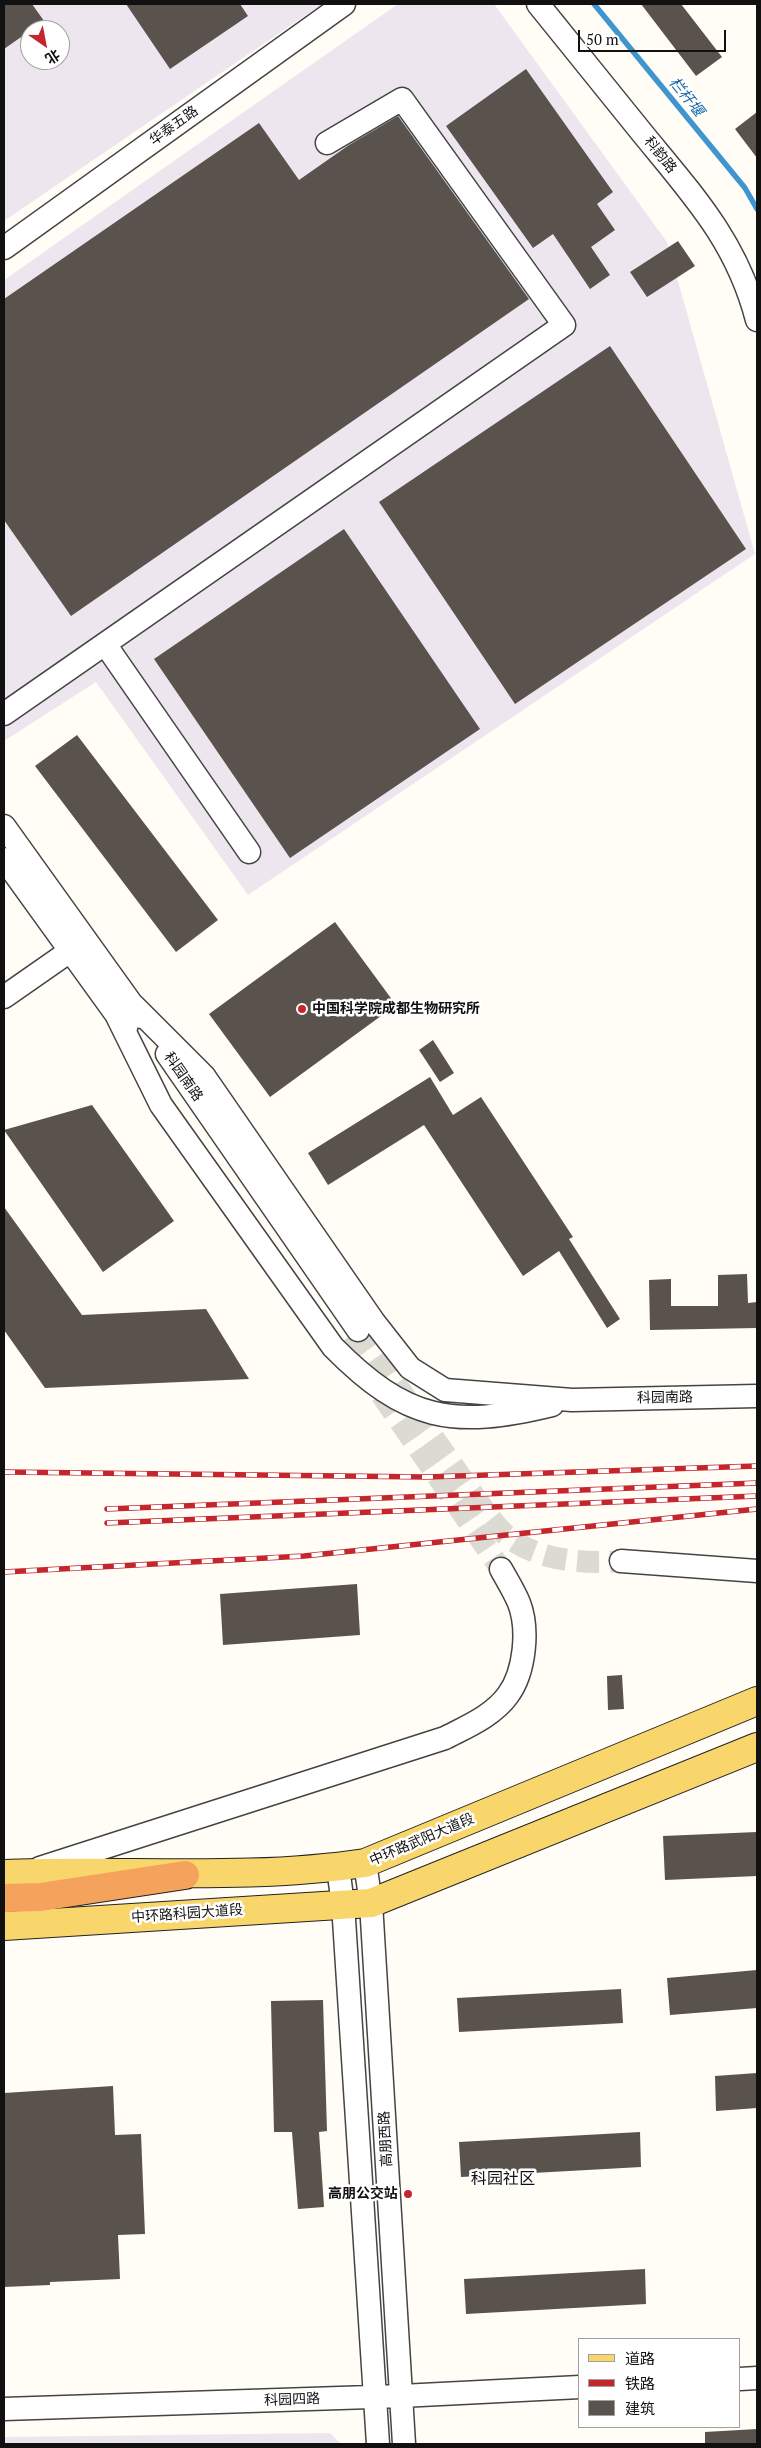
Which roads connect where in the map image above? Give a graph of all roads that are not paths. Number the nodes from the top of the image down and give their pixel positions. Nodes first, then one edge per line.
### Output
1 (344, 4) edge
2 (538, 4) edge
3 (327, 143) dead end
4 (4, 248) edge
5 (757, 320) edge
6 (105, 644) junction
7 (4, 714) edge
8 (4, 826) edge
9 (249, 852) dead end
10 (4, 859) edge
11 (70, 951) junction
12 (4, 997) edge
13 (125, 1010) junction
14 (352, 1335) junction
15 (757, 1396) edge
16 (572, 1400) junction
17 (621, 1561) tunnel mouth
18 (501, 1569) tunnel mouth
19 (757, 1571) edge
20 (757, 1701) edge
21 (757, 1747) edge
22 (365, 1864) junction
23 (338, 1868) junction
24 (13, 1874) edge
25 (185, 1875) junction
26 (4, 1898) edge
27 (371, 1903) junction
28 (343, 1904) junction
29 (4, 1926) edge
30 (757, 2378) edge
31 (741, 2379) edge
32 (578, 2387) edge
33 (401, 2396) junction
34 (376, 2397) junction
35 (4, 2409) edge
36 (378, 2444) edge
37 (404, 2444) edge

1 - 4 street, 华泰五路
2 - 5 street, 科韵路
3 - 6 street
6 - 7 street
6 - 9 street
8 - 13 street, 科园南路
10 - 11 street, 科园南路
11 - 12 street
11 - 13 street, 科园南路
13 - 14 street, 科园南路
13 - 14 street
14 - 16 street
14 - 16 street
15 - 16 street, 科园南路
17 - 19 street
18 - 24 street
20 - 22 main road, 中环路武阳大道段
21 - 27 main road
22 - 23 main road, 中环路武阳大道段
22 - 27 street, 高朋西路
23 - 25 main road, 中环路武阳大道段
23 - 28 street, 高朋西路
24 - 25 main road, 中环路武阳大道段
25 - 26 highway
27 - 28 main road, 中环路科园大道段
27 - 33 street, 高朋西路
28 - 29 main road, 中环路科园大道段
28 - 34 street, 高朋西路
30 - 31 street
32 - 33 street, 科园四路
33 - 34 street, 科园四路
33 - 37 street, 高朋西路
34 - 35 street, 科园四路
34 - 36 street, 高朋西路

